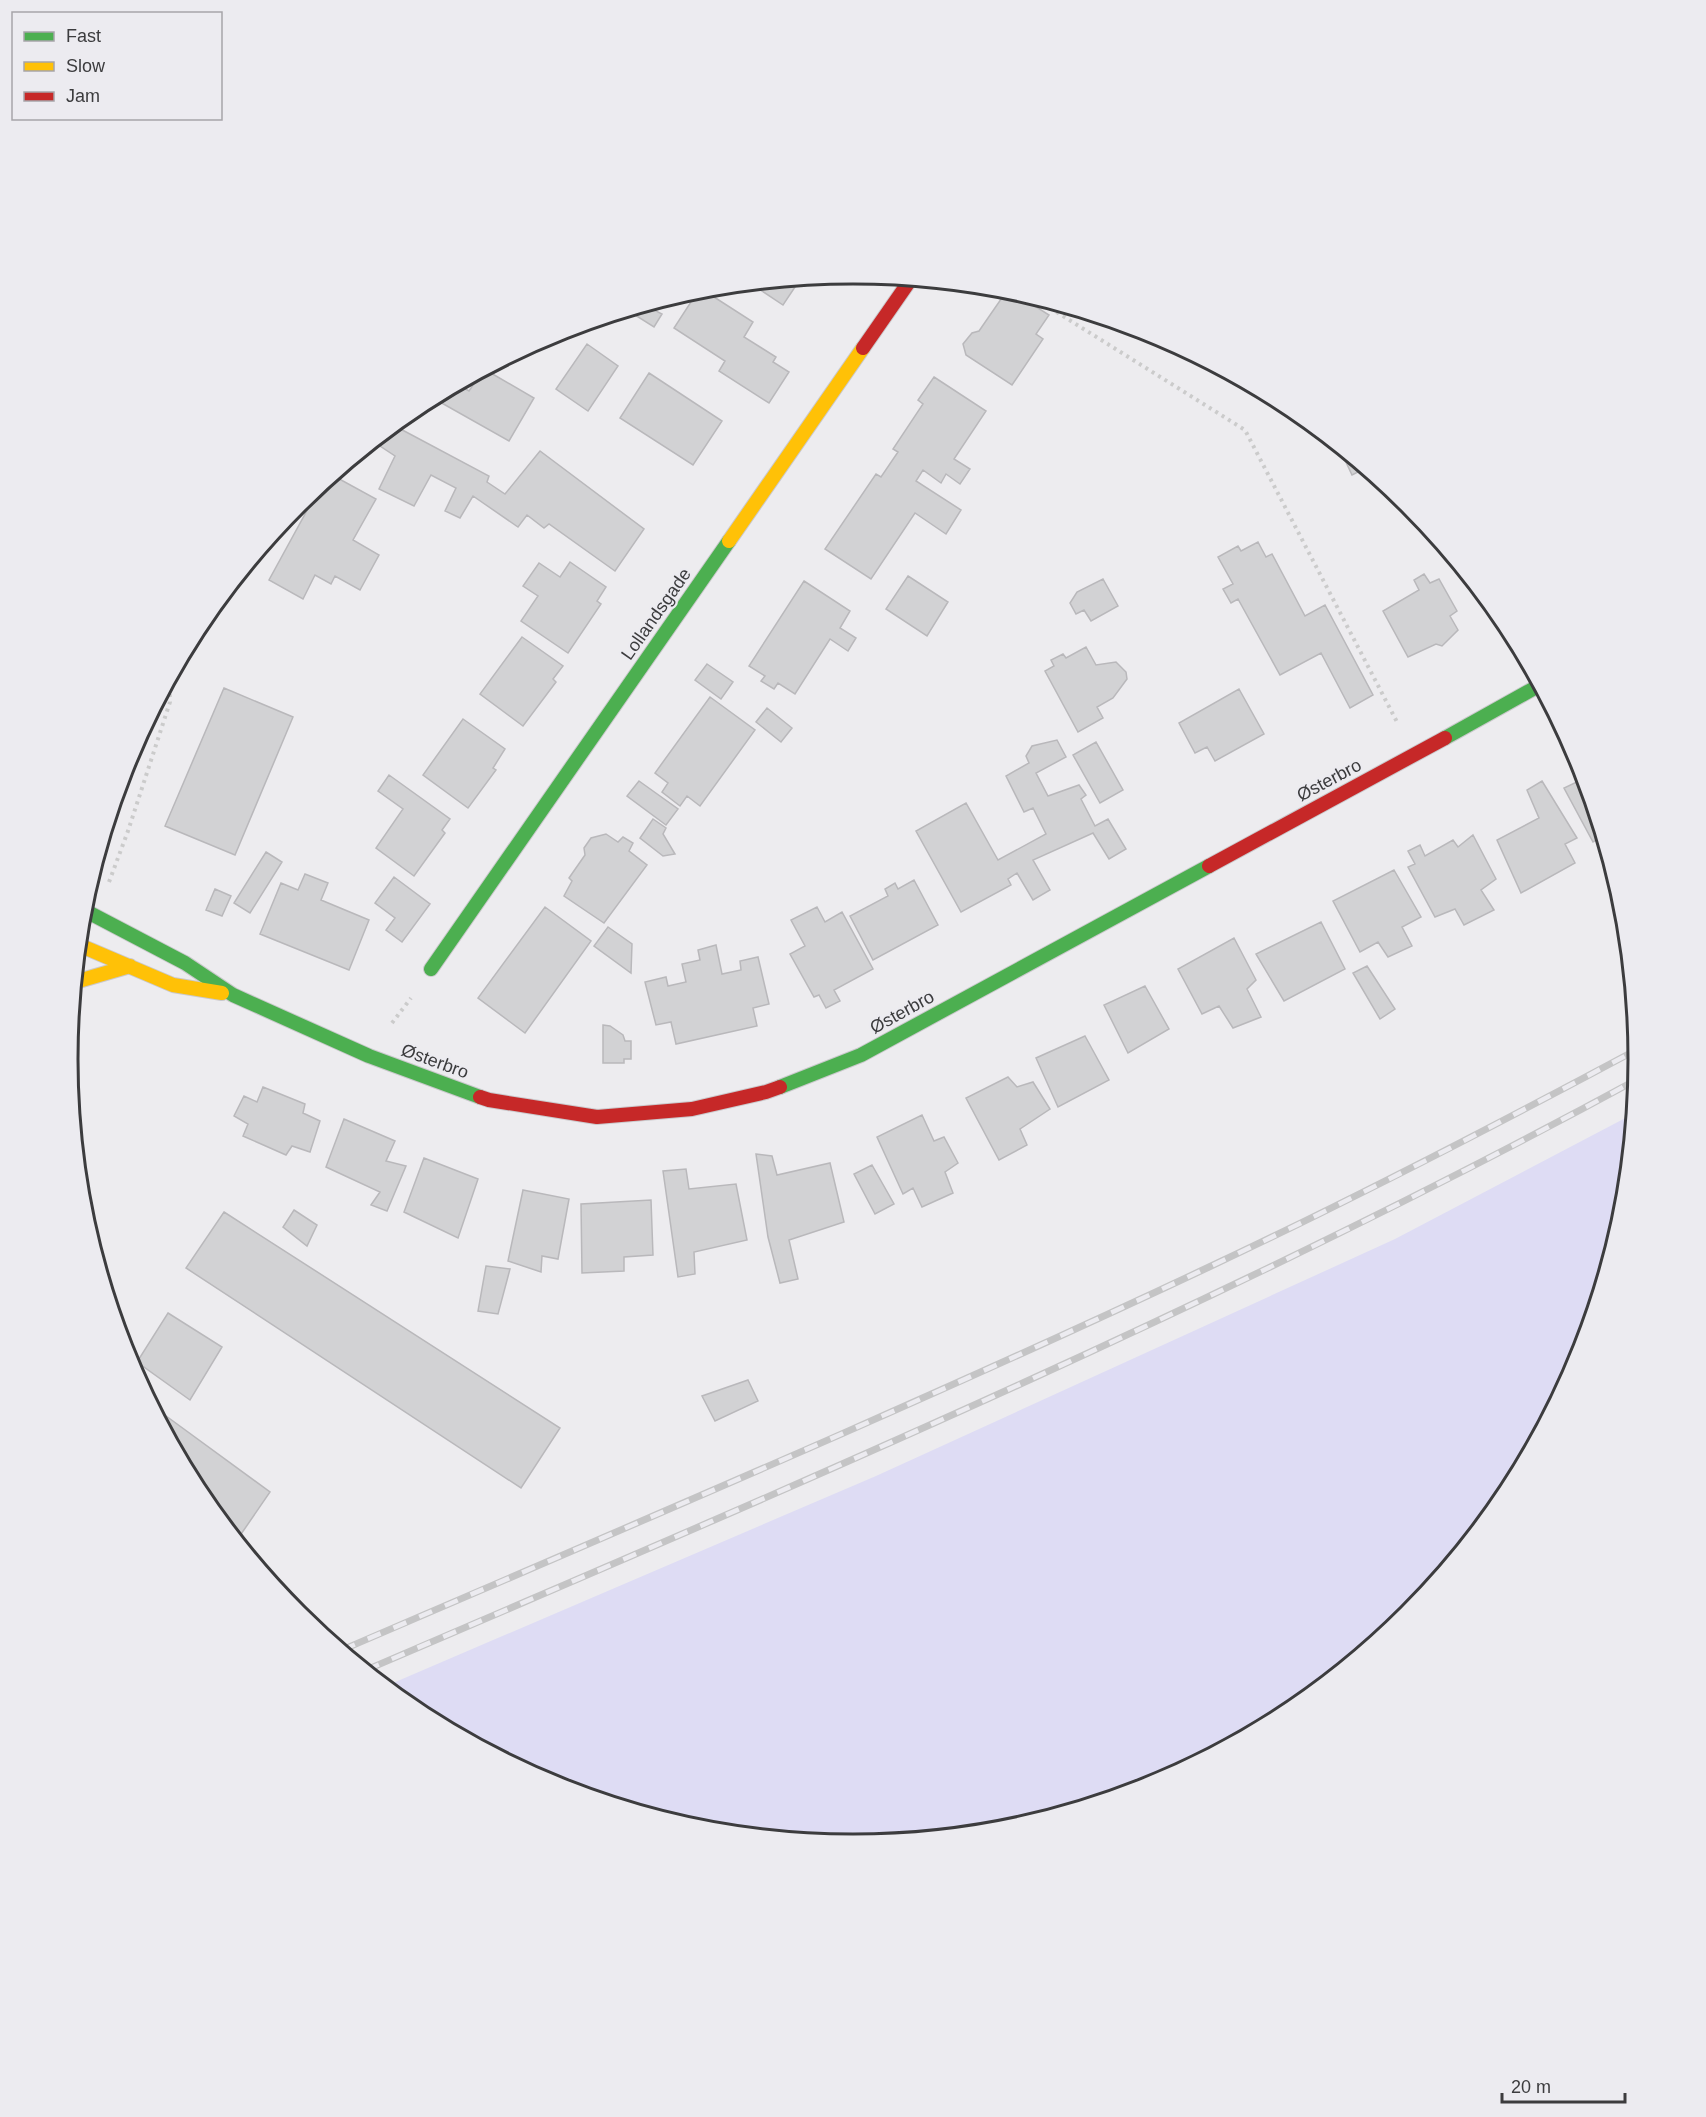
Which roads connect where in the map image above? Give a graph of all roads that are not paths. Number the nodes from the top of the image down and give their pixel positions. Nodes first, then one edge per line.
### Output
1 (907, 285) edge
2 (1533, 689) edge
3 (92, 914) edge
4 (86, 948) edge
5 (130, 966) junction
6 (431, 969) road end
7 (83, 980) edge
8 (233, 995) junction

1 - 6 street, Lollandsgade
2 - 8 street, Østerbro
3 - 8 street, Østerbro
4 - 5 street, Østerbro
5 - 7 street
5 - 8 street, Østerbro

